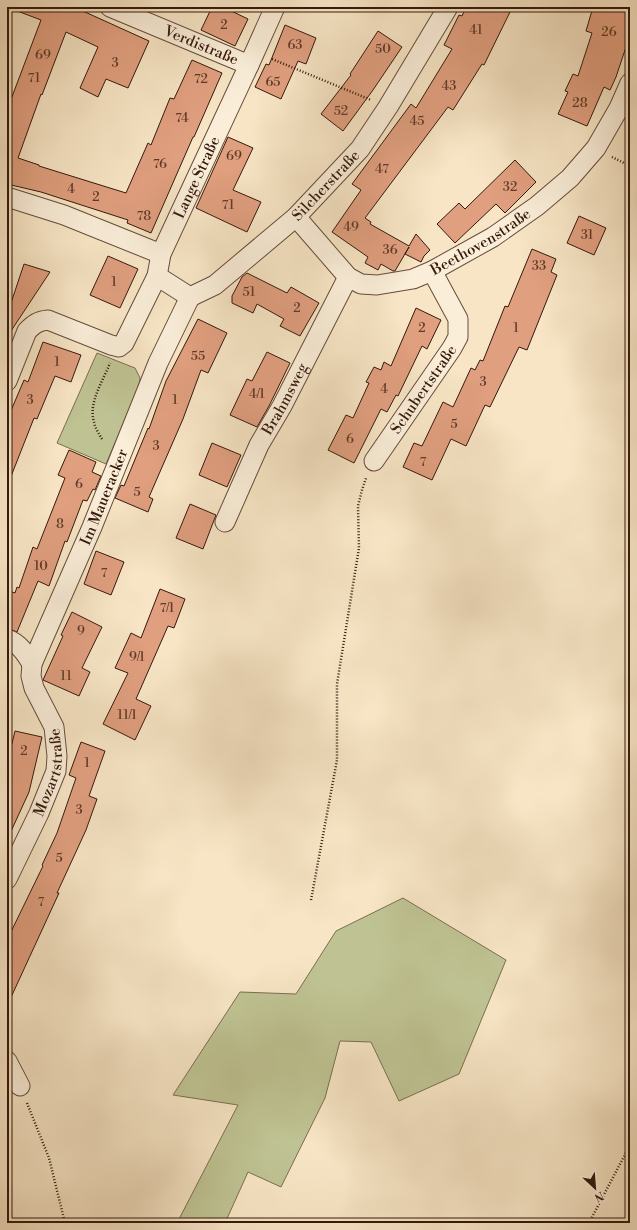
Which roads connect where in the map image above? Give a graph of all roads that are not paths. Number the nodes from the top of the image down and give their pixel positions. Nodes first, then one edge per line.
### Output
1 (110, 7) edge
2 (275, 7) edge
3 (448, 7) edge
4 (252, 58) junction
5 (630, 83) edge
6 (7, 197) edge
7 (296, 217) junction
8 (161, 254) junction
9 (432, 270) junction
10 (157, 276) junction
11 (348, 277) junction
12 (190, 297) junction
13 (7, 381) edge
14 (374, 461) road end
15 (225, 522) dead end
16 (7, 640) edge
17 (32, 664) junction
18 (7, 879) edge
19 (7, 1061) edge
20 (20, 1086) road end

1 - 4 street, Verdistraße
2 - 4 street, Lange Straße
3 - 7 street, Silcherstraße
4 - 8 street, Lange Straße
5 - 9 street, Beethovenstraße
6 - 8 street
7 - 11 street, Beethovenstraße
7 - 12 street, Silcherstraße
8 - 10 street, Lange Straße
9 - 11 street, Beethovenstraße
9 - 14 street, Schubertstraße
10 - 12 street
10 - 13 street, Lange Straße
11 - 15 street, Brahmsweg
12 - 17 street, Im Maueracker
16 - 17 street
17 - 18 street, Mozartstraße
19 - 20 street

